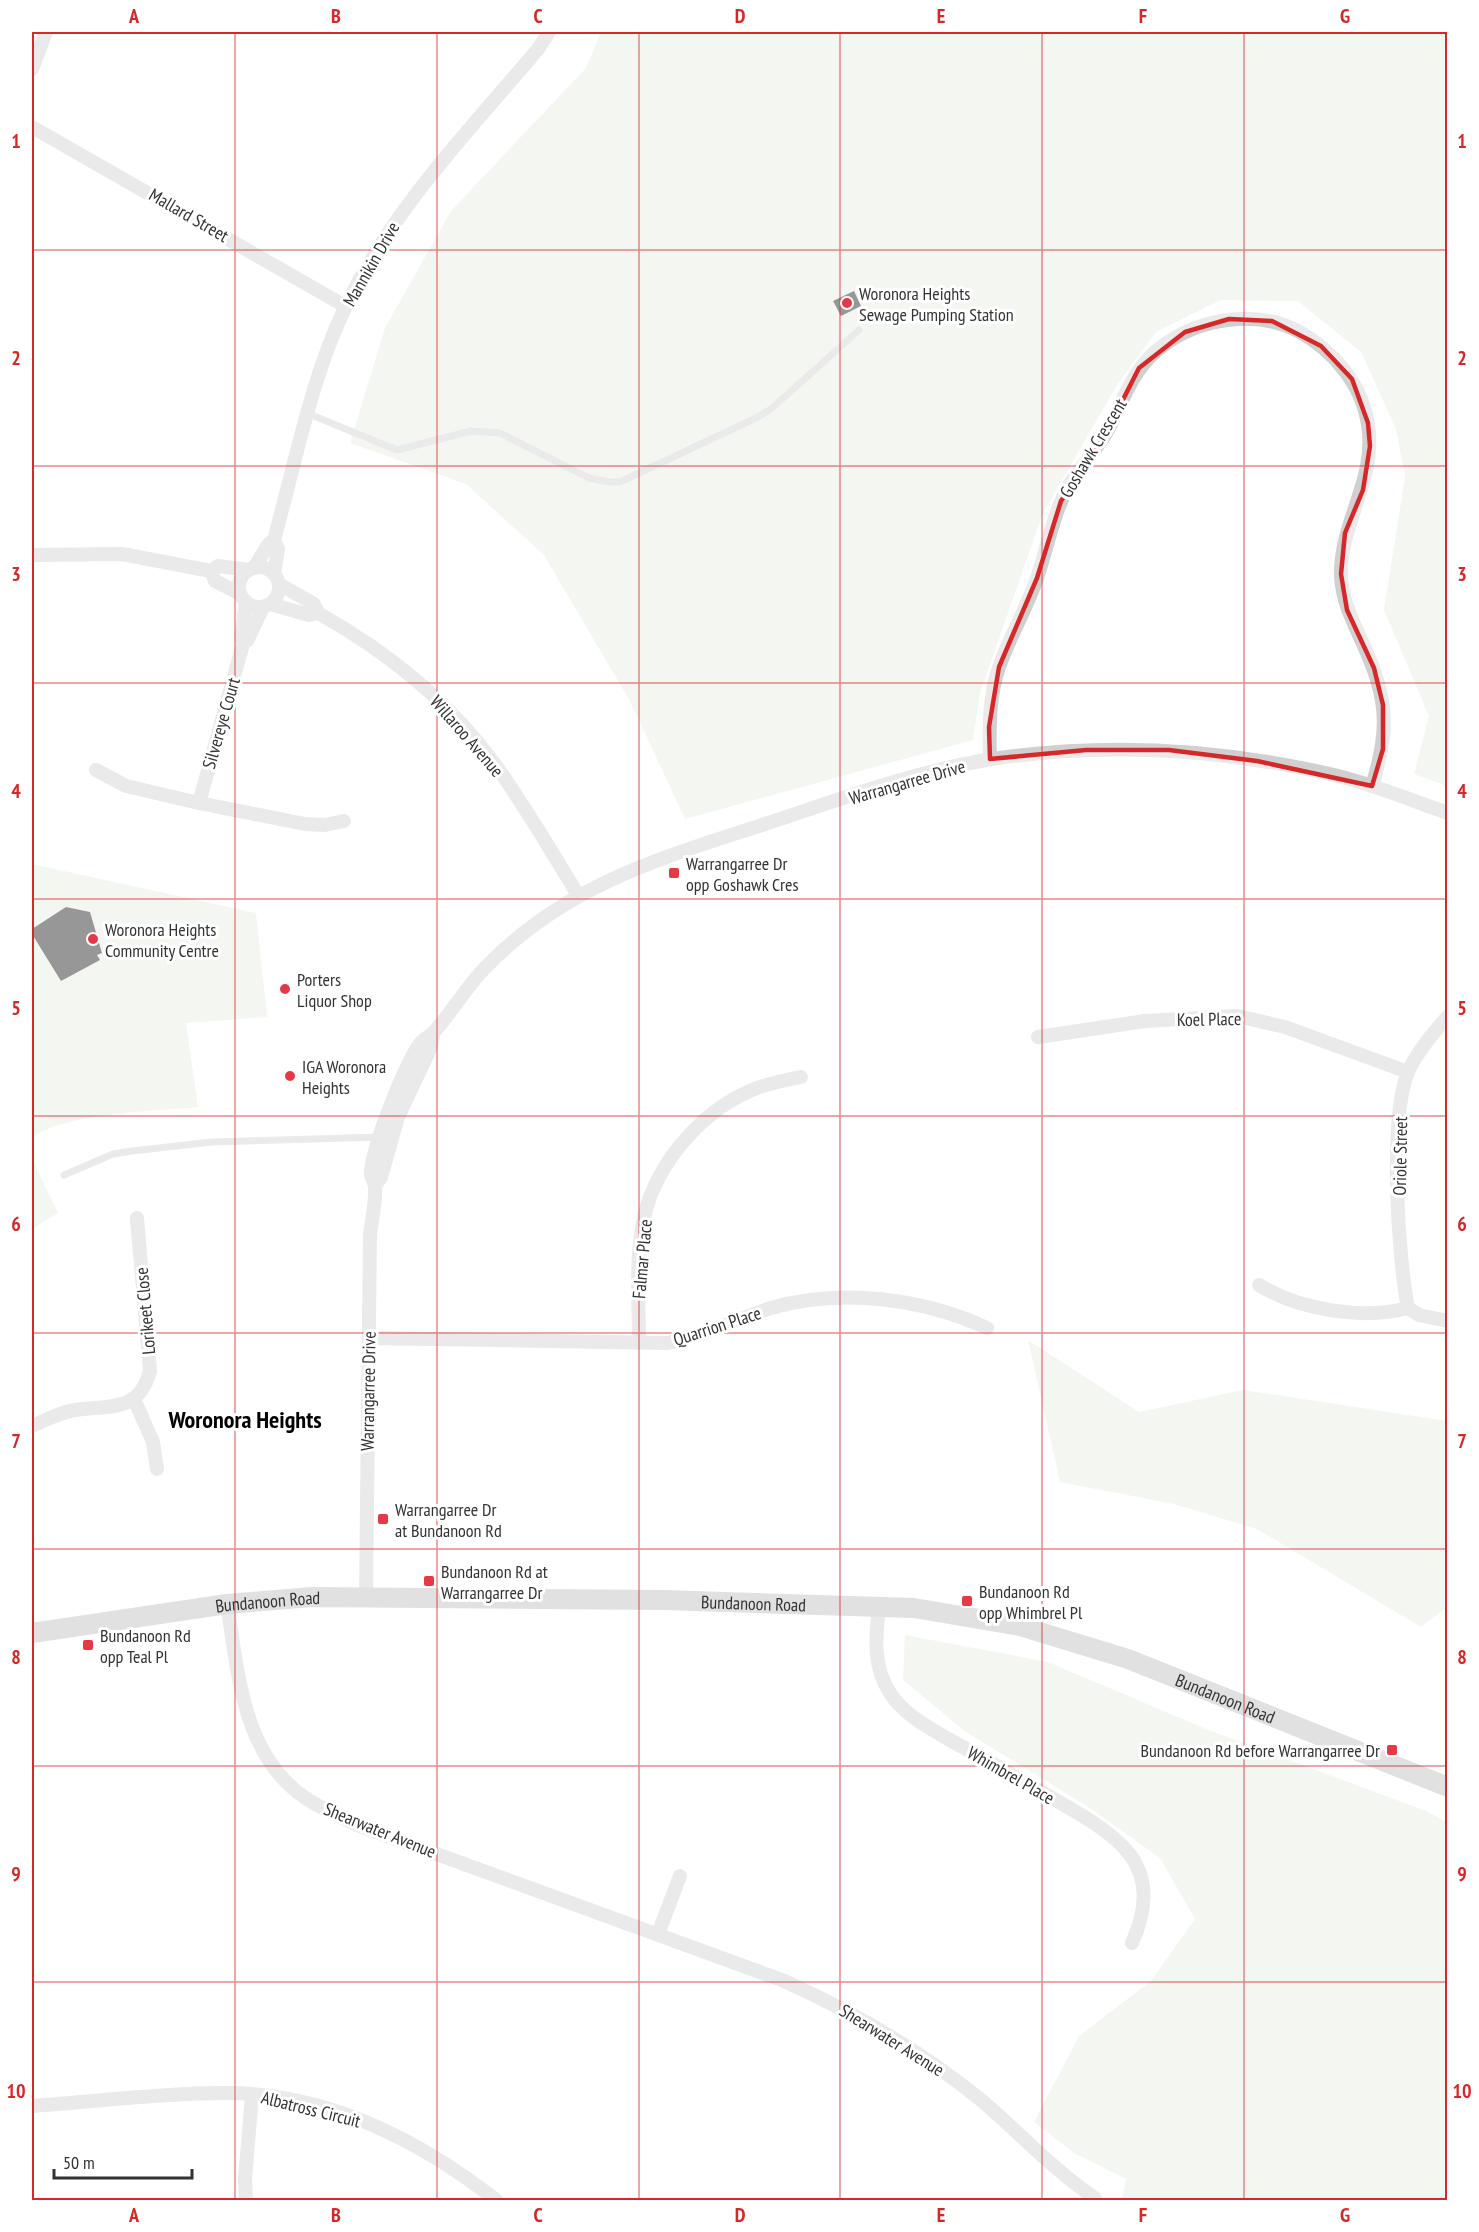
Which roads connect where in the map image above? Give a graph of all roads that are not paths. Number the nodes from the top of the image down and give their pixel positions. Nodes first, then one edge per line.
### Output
1 (46, 32) edge
2 (549, 32) edge
3 (32, 69) edge
4 (32, 127) edge
5 (345, 306) junction
6 (859, 330) dead end
7 (309, 414) junction
8 (274, 540) junction
9 (32, 555) edge
10 (252, 569) junction
11 (211, 571) junction
12 (277, 579) junction
13 (243, 598) junction
14 (267, 606) junction
15 (318, 613) junction
16 (243, 644) junction
17 (990, 759) junction
18 (96, 770) dead end
19 (1372, 786) junction
20 (199, 803) junction
21 (1448, 813) edge
22 (344, 821) dead end
23 (578, 895) junction
24 (1448, 1016) edge
25 (1038, 1037) dead end
26 (1408, 1072) junction
27 (801, 1077) dead end
28 (385, 1139) junction
29 (64, 1175) dead end
30 (137, 1218) dead end
31 (1259, 1285) dead end
32 (1408, 1308) junction
33 (1448, 1321) edge
34 (987, 1328) dead end
35 (369, 1338) junction
36 (639, 1343) junction
37 (134, 1400) junction
38 (32, 1426) edge
39 (157, 1469) dead end
40 (366, 1596) junction
41 (227, 1604) junction
42 (879, 1605) junction
43 (32, 1633) edge
44 (1448, 1787) edge
45 (680, 1876) dead end
46 (658, 1934) junction
47 (1132, 1944) dead end
48 (252, 2095) junction
49 (32, 2106) edge
50 (1095, 2198) dead end
51 (246, 2200) edge
52 (496, 2200) edge

1 - 3 street
2 - 5 street, Mannikin Drive
4 - 5 street, Mallard Street
5 - 7 street, Mannikin Drive
6 - 7 lane
7 - 8 street, Mannikin Drive
8 - 10 street, Mannikin Drive
8 - 12 street, Mannikin Drive
9 - 11 street
10 - 11 street
10 - 12 street
10 - 13 street
11 - 13 street
12 - 14 street
12 - 15 street, Willaroo Avenue
13 - 14 street
13 - 16 street, Silvereye Court
14 - 15 street, Willaroo Avenue
14 - 16 street, Silvereye Court
15 - 23 street, Willaroo Avenue
16 - 20 street, Silvereye Court
17 - 19 street, Warrangarree Drive
17 - 19 street, Goshawk Crescent
17 - 23 street, Warrangarree Drive
18 - 20 street
19 - 21 street, Warrangarree Drive
20 - 22 street
23 - 28 street, Warrangarree Drive
24 - 26 street, Oriole Street
25 - 26 street, Koel Place
26 - 32 street, Oriole Street
27 - 36 street, Falmar Place
28 - 29 lane
28 - 35 street, Warrangarree Drive
30 - 37 street, Lorikeet Close
31 - 32 street
32 - 33 street
34 - 36 street, Quarrion Place
35 - 36 street, Quarrion Place
35 - 40 street, Warrangarree Drive
37 - 38 street
37 - 39 street
40 - 41 street, Bundanoon Road
40 - 42 street, Bundanoon Road
41 - 43 street, Bundanoon Road
41 - 46 street, Shearwater Avenue
42 - 44 street, Bundanoon Road
42 - 47 street, Whimbrel Place
45 - 46 street
46 - 50 street, Shearwater Avenue
48 - 49 street, Albatross Circuit
48 - 51 street
48 - 52 street, Albatross Circuit

